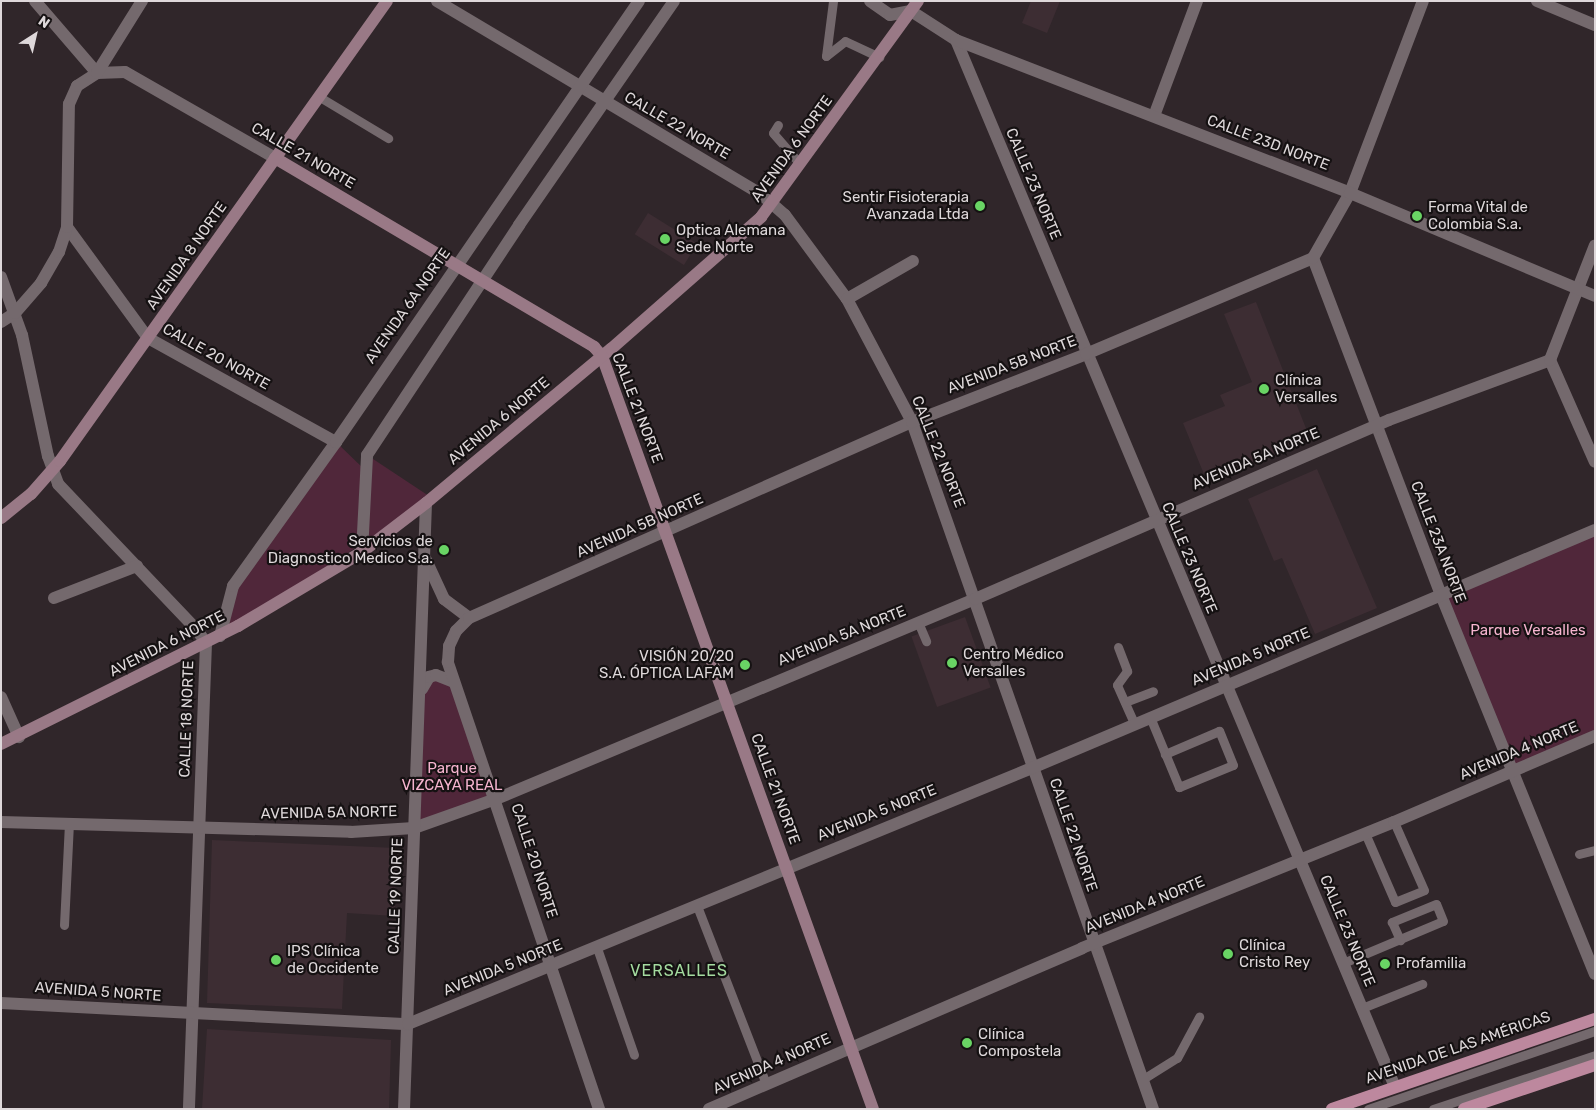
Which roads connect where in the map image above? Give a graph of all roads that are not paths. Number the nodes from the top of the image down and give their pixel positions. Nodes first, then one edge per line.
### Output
1 (35, 1) edge
2 (142, 1) edge
3 (387, 1) edge
4 (437, 1) edge
5 (639, 1) edge
6 (674, 1) edge
7 (833, 1) edge
8 (870, 1) edge
9 (1197, 1) edge
10 (1423, 1) edge
11 (1537, 1) edge
12 (913, 5) edge
13 (1595, 25) edge
14 (956, 40) junction
15 (879, 57) junction
16 (96, 73) junction
17 (578, 86) junction
18 (318, 96) junction
19 (603, 102) junction
20 (1154, 116) junction
21 (778, 125) dead end
22 (388, 138) dead end
23 (275, 158) junction
24 (800, 164) junction
25 (1350, 193) junction
26 (773, 204) junction
27 (67, 227) junction
28 (1595, 245) edge
29 (1313, 258) junction
30 (914, 262) dead end
31 (457, 265) junction
32 (1, 277) edge
33 (482, 280) junction
34 (1578, 289) junction
35 (1595, 296) edge
36 (847, 299) junction
37 (15, 313) junction
38 (1, 322) edge
39 (148, 338) junction
40 (1086, 354) junction
41 (602, 356) junction
42 (1550, 360) junction
43 (912, 422) junction
44 (1377, 425) junction
45 (336, 442) junction
46 (1595, 462) edge
47 (52, 471) junction
48 (426, 504) junction
49 (1, 518) edge
50 (1156, 520) junction
51 (1595, 530) edge
52 (666, 533) junction
53 (362, 552) junction
54 (425, 558) junction
55 (137, 566) junction
56 (1441, 595) junction
57 (54, 598) dead end
58 (976, 599) junction
59 (468, 618) junction
60 (918, 622) junction
61 (220, 636) junction
62 (926, 641) dead end
63 (206, 643) junction
64 (1118, 647) dead end
65 (448, 662) joint
66 (454, 682) junction
67 (1226, 685) junction
68 (1153, 691) dead end
69 (420, 696) junction
70 (1, 697) edge
71 (726, 700) junction
72 (1125, 702) junction
73 (1150, 716) junction
74 (1134, 723) junction
75 (1595, 736) edge
76 (19, 737) junction
77 (1, 744) edge
78 (1165, 754) junction
79 (1032, 768) junction
80 (1514, 771) junction
81 (496, 799) junction
82 (1, 822) edge
83 (1394, 822) junction
84 (69, 824) junction
85 (414, 828) junction
86 (200, 829) junction
87 (1365, 833) junction
88 (1595, 850) edge
89 (1579, 854) dead end
90 (1299, 860) junction
91 (786, 869) junction
92 (697, 906) junction
93 (64, 925) dead end
94 (1400, 940) junction
95 (1093, 943) junction
96 (596, 948) junction
97 (1343, 964) junction
98 (552, 966) junction
99 (1595, 974) edge
100 (1422, 984) dead end
101 (1, 1003) edge
102 (1362, 1008) junction
103 (193, 1014) junction
104 (1199, 1017) dead end
105 (1595, 1019) edge
106 (408, 1024) junction
107 (1595, 1031) edge
108 (850, 1047) junction
109 (634, 1055) dead end
110 (1595, 1055) edge
111 (1595, 1065) edge
112 (1143, 1079) junction
113 (766, 1084) junction
114 (1395, 1087) junction
115 (727, 1105) edge
116 (188, 1109) edge
117 (404, 1109) edge
118 (600, 1109) edge
119 (709, 1109) edge
120 (873, 1109) edge
121 (1154, 1109) edge
122 (1332, 1109) edge
123 (1368, 1109) edge
124 (1433, 1109) edge
125 (1464, 1109) edge

1 - 16 street
2 - 16 street
3 - 18 main road, AVENIDA 8 NORTE
4 - 17 street, CALLE 22 NORTE
5 - 17 street, AVENIDA 6A NORTE
6 - 19 street
7 - 15 lane
8 - 12 street
9 - 20 street
10 - 25 street
11 - 13 street
12 - 14 street, CALLE 23D NORTE
12 - 15 main road, AVENIDA 6 NORTE
14 - 20 street, CALLE 23D NORTE
14 - 40 street, CALLE 23 NORTE
15 - 24 main road, AVENIDA 6 NORTE
16 - 23 street, CALLE 21 NORTE
16 - 27 street
17 - 19 street, CALLE 22 NORTE
17 - 31 street, AVENIDA 6A NORTE
18 - 22 lane
18 - 23 main road, AVENIDA 8 NORTE
19 - 26 street, CALLE 22 NORTE
19 - 33 street
20 - 25 street, CALLE 23D NORTE
21 - 24 lane
23 - 31 main road, CALLE 21 NORTE
23 - 39 main road, AVENIDA 8 NORTE
24 - 26 main road, AVENIDA 6 NORTE
25 - 29 street
25 - 34 street, CALLE 23D NORTE
26 - 36 street, CALLE 22 NORTE
26 - 41 main road, AVENIDA 6 NORTE
27 - 37 street
27 - 39 street, CALLE 20 NORTE
28 - 34 street
29 - 40 street, AVENIDA 5B NORTE
29 - 44 street, CALLE 23A NORTE
30 - 36 street
31 - 33 main road, CALLE 21 NORTE
31 - 45 street, AVENIDA 6A NORTE
32 - 37 street, CALLE 18 NORTE
33 - 41 main road, CALLE 21 NORTE
33 - 53 street
34 - 35 street, CALLE 23D NORTE
34 - 42 street
36 - 43 street, CALLE 22 NORTE
37 - 38 street
37 - 47 street, CALLE 18 NORTE
39 - 45 street, CALLE 20 NORTE
39 - 47 main road, AVENIDA 8 NORTE
40 - 43 street, AVENIDA 5B NORTE
40 - 50 street, CALLE 23 NORTE
41 - 48 main road, AVENIDA 6 NORTE
41 - 52 main road, CALLE 21 NORTE
42 - 44 street, AVENIDA 5A NORTE
42 - 46 street
43 - 52 street, AVENIDA 5B NORTE
43 - 58 street, CALLE 22 NORTE
44 - 50 street, AVENIDA 5A NORTE
44 - 56 street, CALLE 23A NORTE
45 - 61 street, AVENIDA 6A NORTE
47 - 49 main road, AVENIDA 8 NORTE
47 - 55 street, CALLE 18 NORTE
48 - 53 main road, AVENIDA 6 NORTE
48 - 54 street, CALLE 19 NORTE
50 - 58 street, AVENIDA 5A NORTE
50 - 67 street, CALLE 23 NORTE
51 - 56 street, AVENIDA 5 NORTE
52 - 59 street, AVENIDA 5B NORTE
52 - 71 main road, CALLE 21 NORTE
53 - 61 main road, AVENIDA 6 NORTE
54 - 59 street
54 - 69 street, CALLE 19 NORTE
55 - 57 street
55 - 63 street, CALLE 18 NORTE
56 - 67 street, AVENIDA 5 NORTE
56 - 80 street, CALLE 23A NORTE
58 - 60 street, AVENIDA 5A NORTE
58 - 79 street, CALLE 22 NORTE
59 - 65 street, AVENIDA 5B NORTE
60 - 62 lane
60 - 71 street, AVENIDA 5A NORTE
61 - 63 main road, AVENIDA 6 NORTE
63 - 76 main road, AVENIDA 6 NORTE
63 - 86 street, CALLE 18 NORTE
64 - 72 lane
65 - 66 street, CALLE 20 NORTE
66 - 69 street
66 - 81 street, CALLE 20 NORTE
67 - 73 street, AVENIDA 5 NORTE
67 - 90 street, CALLE 23 NORTE
68 - 72 lane
69 - 85 street, CALLE 19 NORTE
70 - 76 street
71 - 81 street, AVENIDA 5A NORTE
71 - 91 main road, CALLE 21 NORTE
72 - 74 lane
73 - 74 street, AVENIDA 5 NORTE
73 - 78 lane
74 - 79 street, AVENIDA 5 NORTE
75 - 80 street, AVENIDA 4 NORTE
76 - 77 main road, AVENIDA 6 NORTE
78 - 78 lane
79 - 91 street, AVENIDA 5 NORTE
79 - 95 street, CALLE 22 NORTE
80 - 83 street, AVENIDA 4 NORTE
80 - 99 street, CALLE 23A NORTE
81 - 85 street, AVENIDA 5A NORTE
81 - 98 street, CALLE 20 NORTE
82 - 84 street, AVENIDA 5A NORTE
83 - 87 street, AVENIDA 4 NORTE
83 - 87 lane
84 - 86 street, AVENIDA 5A NORTE
84 - 93 lane
85 - 86 street, AVENIDA 5A NORTE
85 - 106 street, CALLE 19 NORTE
86 - 103 street, CALLE 18 NORTE
87 - 90 street, AVENIDA 4 NORTE
88 - 89 lane
90 - 95 street, AVENIDA 4 NORTE
90 - 97 street, CALLE 23 NORTE
91 - 92 street, AVENIDA 5 NORTE
91 - 108 main road, CALLE 21 NORTE
92 - 96 street, AVENIDA 5 NORTE
92 - 113 lane
94 - 94 lane
94 - 97 lane
95 - 108 street, AVENIDA 4 NORTE
95 - 112 street, CALLE 22 NORTE
96 - 98 street, AVENIDA 5 NORTE
96 - 109 lane
97 - 102 street, CALLE 23 NORTE
98 - 106 street, AVENIDA 5 NORTE
98 - 118 street, CALLE 20 NORTE
100 - 102 lane
101 - 103 street, AVENIDA 5 NORTE
102 - 114 street, CALLE 23 NORTE
103 - 106 street, AVENIDA 5 NORTE
103 - 116 street, CALLE 18 NORTE
104 - 112 lane
105 - 114 main road, AVENIDA DE LAS AMÉRICAS
106 - 117 street, CALLE 19 NORTE
107 - 123 lane
108 - 113 street, AVENIDA 4 NORTE
108 - 120 main road, CALLE 21 NORTE
110 - 124 lane
111 - 125 main road
112 - 121 street, CALLE 22 NORTE
113 - 115 street, AVENIDA 4 NORTE
114 - 122 main road, AVENIDA DE LAS AMÉRICAS
115 - 119 street, AVENIDA 4 NORTE

